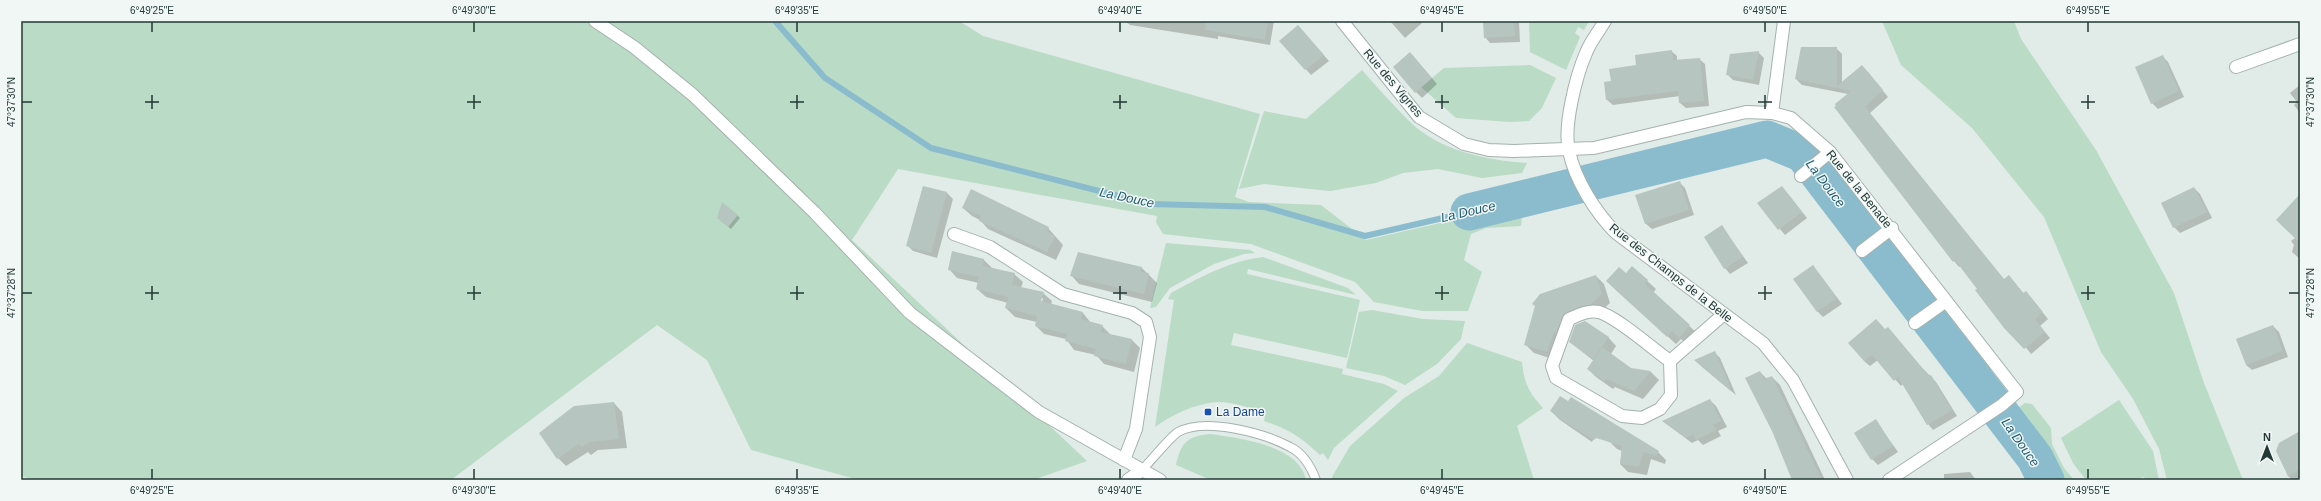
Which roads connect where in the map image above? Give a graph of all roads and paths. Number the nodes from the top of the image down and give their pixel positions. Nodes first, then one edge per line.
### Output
1 (595, 21) edge
2 (1342, 21) edge
3 (1605, 21) edge
4 (1784, 21) edge
5 (2300, 44) edge
6 (2236, 67) dead end
7 (1772, 113) junction
8 (1569, 151) junction
9 (1830, 152) junction
10 (1801, 176) dead end
11 (1892, 228) junction
12 (954, 234) dead end
13 (1862, 251) dead end
14 (1946, 301) junction
15 (1724, 314) junction
16 (1916, 323) dead end
17 (1670, 361) junction
18 (1124, 460) junction
19 (1142, 470) junction
20 (1128, 480) edge
21 (1160, 480) edge
22 (1316, 480) edge
23 (1847, 480) edge
24 (1889, 480) edge

1 - 18 street
2 - 8 street, Rue des Vignes
3 - 8 street, Rue des Champs de la Belle
4 - 7 street
5 - 6 street
7 - 8 street, Rue de la Benade
7 - 9 street, Rue de la Benade
8 - 15 street, Rue des Champs de la Belle
9 - 10 street
9 - 11 street, Rue de la Benade
11 - 13 street
11 - 14 street, Rue de la Benade
12 - 18 street
14 - 16 street
14 - 24 street, Rue de la Benade
15 - 17 street
15 - 23 street, Rue des Champs de la Belle
17 - 17 street
18 - 19 street
19 - 20 street
19 - 21 street
19 - 22 lane

